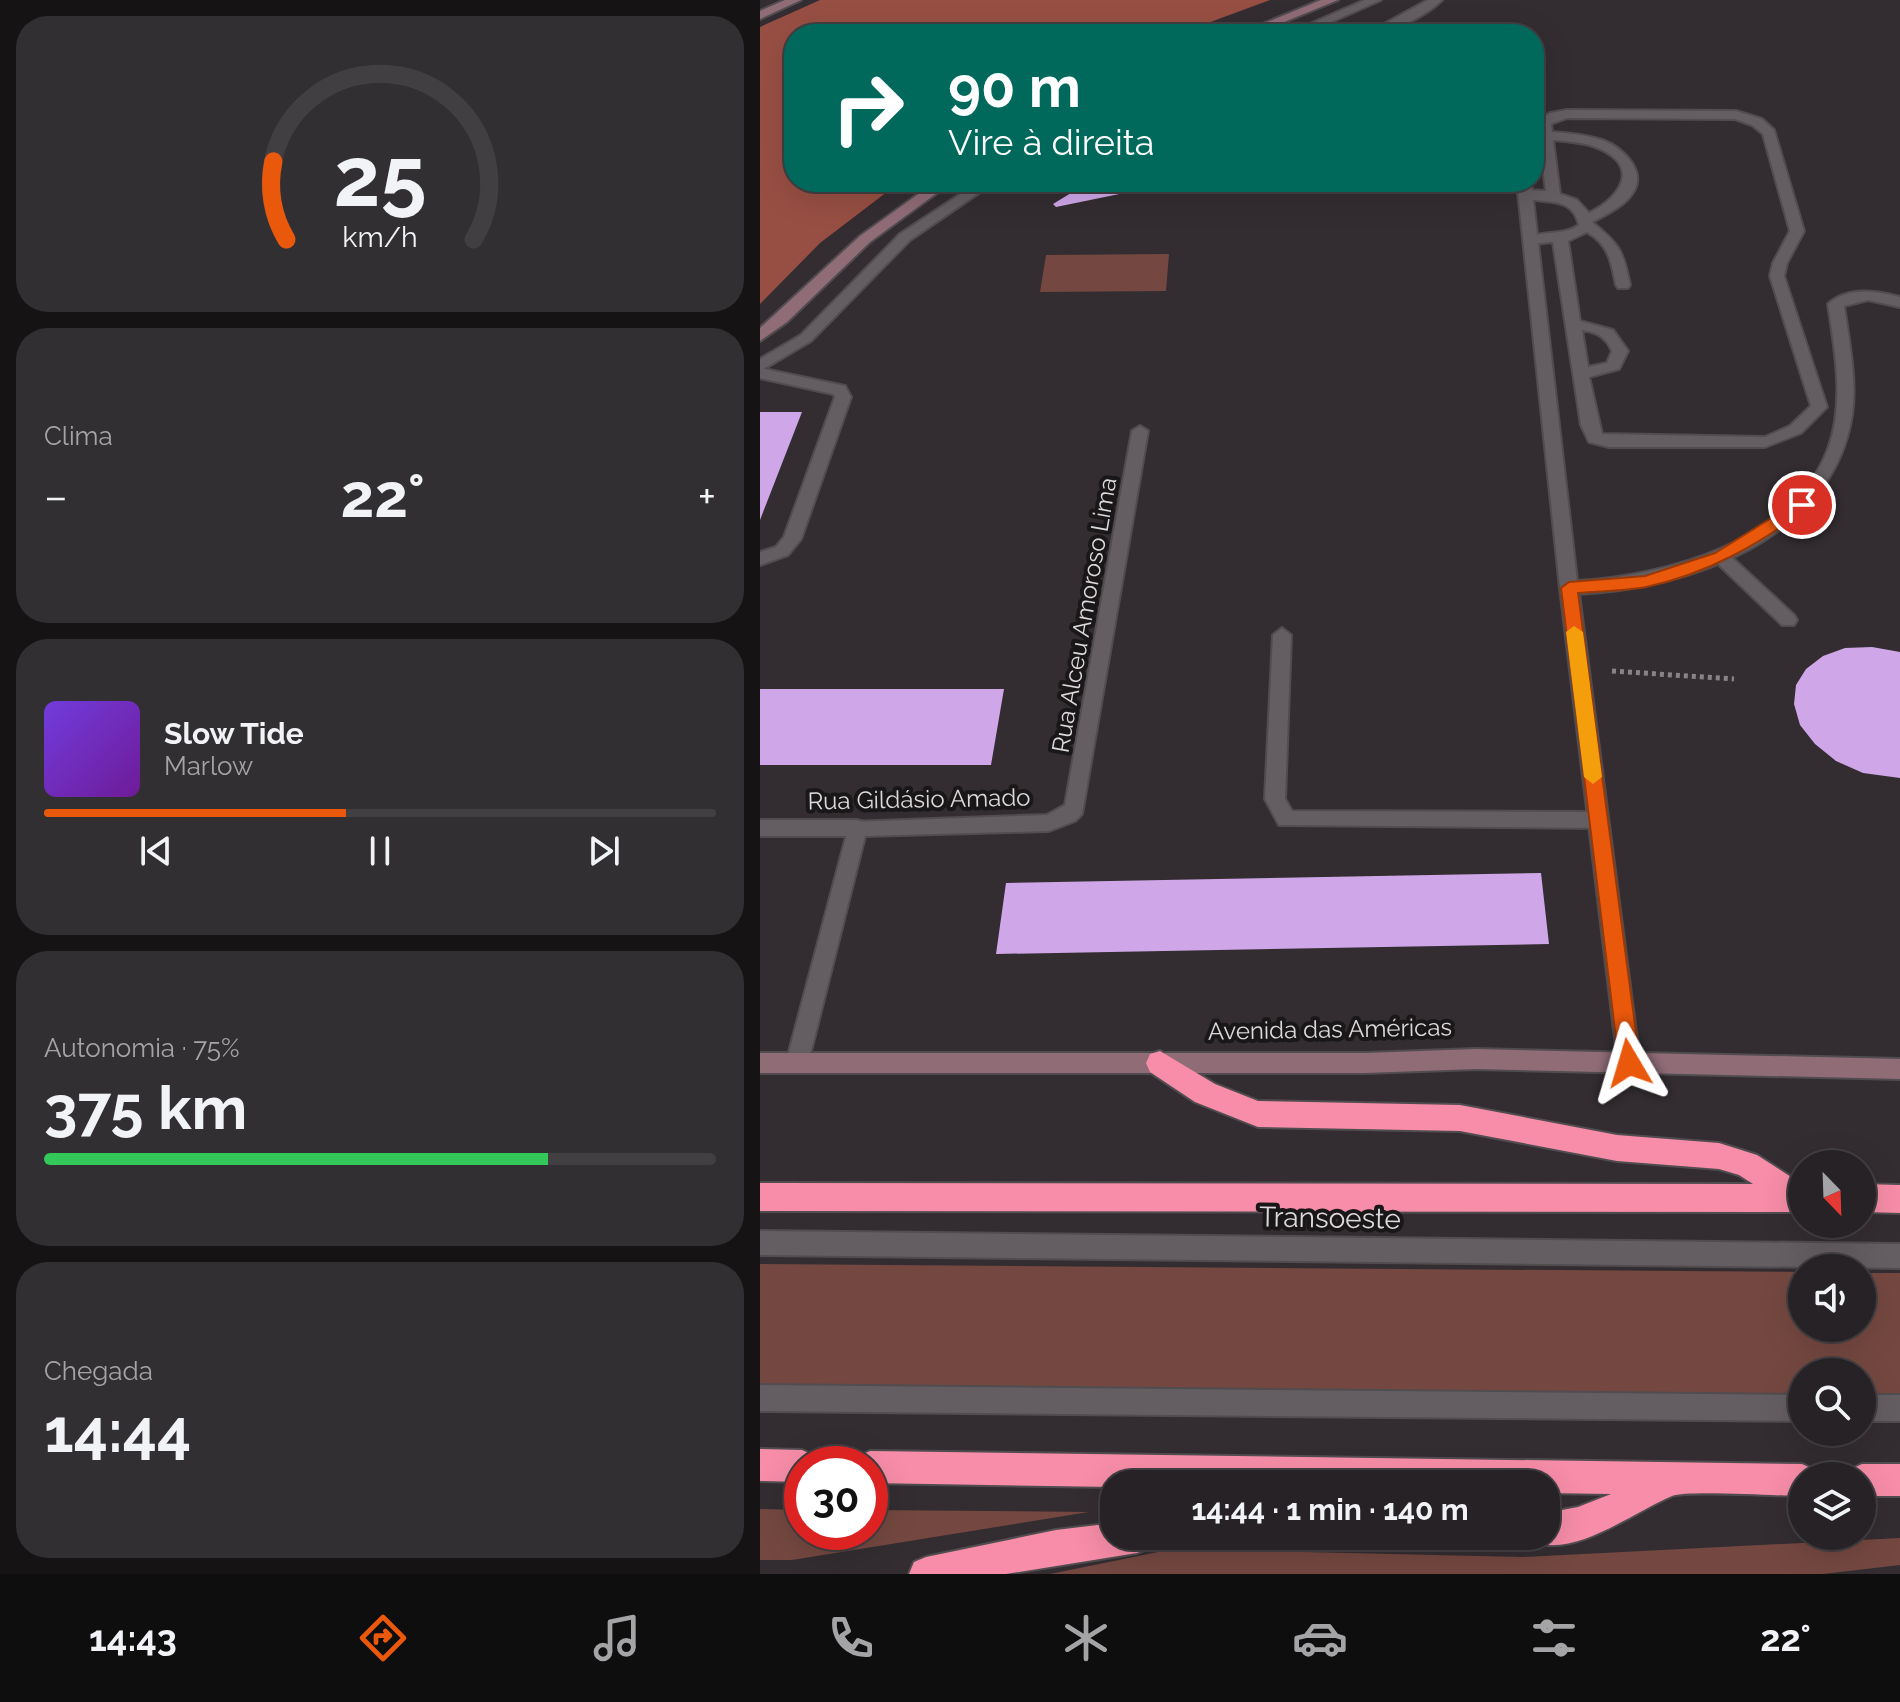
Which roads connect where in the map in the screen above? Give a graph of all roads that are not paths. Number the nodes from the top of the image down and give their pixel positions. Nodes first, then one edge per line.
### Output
1 (795, 0) edge
2 (1332, 0) edge
3 (1375, 0) edge
4 (1436, 0) edge
5 (760, 15) edge
6 (1270, 24) edge
7 (1317, 24) edge
8 (1387, 24) edge
9 (1546, 135) junction
10 (930, 192) edge
11 (973, 192) edge
12 (1525, 192) edge
13 (1543, 192) edge
14 (1553, 194) junction
15 (1586, 223) junction
16 (1560, 239) junction
17 (1531, 240) junction
18 (1623, 285) dead end
19 (1900, 302) edge
20 (1573, 325) junction
21 (760, 336) edge
22 (760, 366) edge
23 (760, 373) edge
24 (1582, 373) junction
25 (1140, 431) dead end
26 (1721, 557) junction
27 (760, 559) edge
28 (1569, 588) junction
29 (1788, 620) dead end
30 (1282, 635) dead end
31 (1075, 808) joint
32 (1598, 820) junction
33 (760, 828) edge
34 (857, 828) junction
35 (760, 1063) edge
36 (797, 1063) junction
37 (1160, 1063) junction
38 (1629, 1063) junction
39 (1900, 1069) edge
40 (1788, 1191) edge
41 (760, 1197) edge
42 (1788, 1198) edge
43 (1876, 1198) edge
44 (1900, 1199) edge
45 (760, 1243) edge
46 (1900, 1256) edge
47 (760, 1398) edge
48 (1788, 1408) edge
49 (1876, 1408) edge
50 (1900, 1408) edge
51 (760, 1465) edge
52 (784, 1466) edge
53 (888, 1467) edge
54 (1669, 1480) junction
55 (1788, 1480) edge
56 (1876, 1480) edge
57 (1900, 1480) edge
58 (1560, 1528) edge
59 (1100, 1541) edge
60 (926, 1574) edge

1 - 5 main road
2 - 6 main road
3 - 7 street
4 - 8 street
9 - 14 street
9 - 15 street
9 - 24 street
10 - 21 main road
11 - 22 street
12 - 17 street
13 - 14 street
14 - 15 street
15 - 16 street
15 - 18 street
16 - 17 street
16 - 20 street
17 - 28 street
19 - 26 street
20 - 24 street
20 - 24 street
23 - 27 street
25 - 31 street, Rua Alceu Amoroso Lima
26 - 28 street
26 - 29 street
28 - 32 street
30 - 32 street
31 - 34 street, Rua Gildásio Amado
32 - 38 street
33 - 34 street, Rua Gildásio Amado
34 - 36 street
35 - 36 main road, Avenida das Américas
36 - 37 main road, Avenida das Américas
37 - 38 main road, Avenida das Américas
37 - 40 highway
38 - 39 main road, Avenida das Américas
41 - 42 highway
43 - 44 highway
45 - 46 street, Transoeste
47 - 48 street
49 - 50 street
51 - 52 highway
53 - 54 highway
54 - 55 highway
54 - 58 highway
56 - 57 highway
59 - 60 highway

